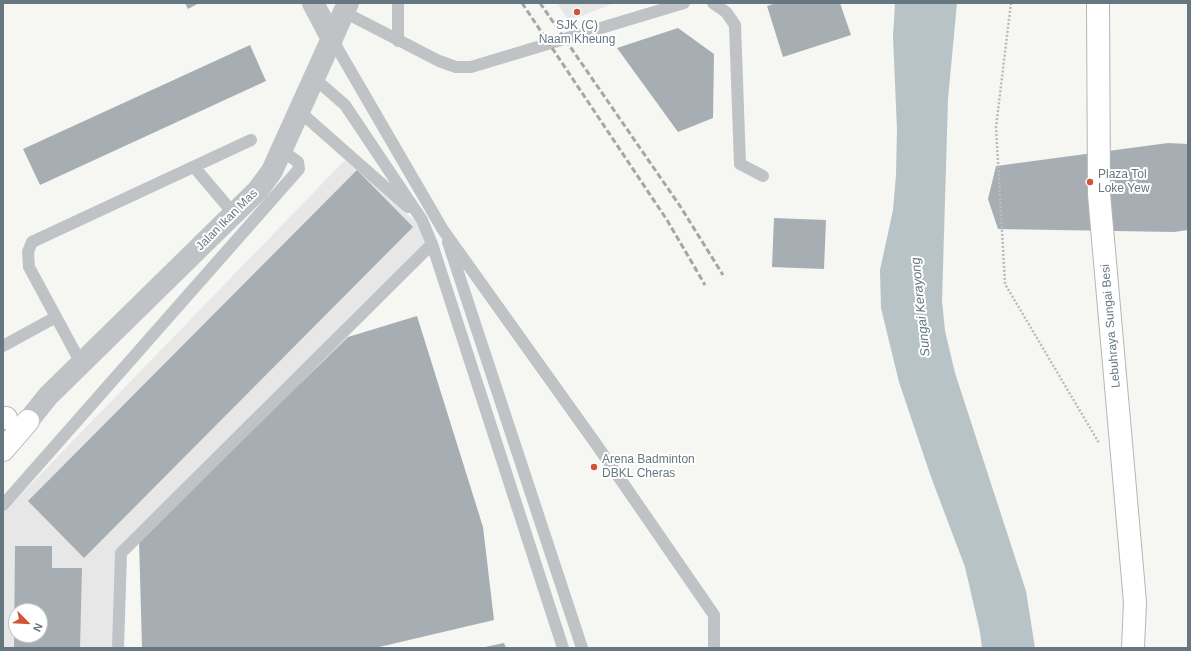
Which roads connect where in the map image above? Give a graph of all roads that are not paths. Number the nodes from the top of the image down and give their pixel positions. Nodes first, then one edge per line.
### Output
1 (313, 3) edge
2 (398, 3) edge
3 (684, 3) edge
4 (713, 3) edge
5 (1098, 3) edge
6 (346, 8) edge
7 (332, 39) junction
8 (398, 41) junction
9 (314, 78) junction
10 (299, 111) junction
11 (251, 140) dead end
12 (281, 150) junction
13 (195, 168) junction
14 (763, 176) dead end
15 (234, 214) junction
16 (422, 220) junction
17 (443, 230) junction
18 (432, 244) junction
19 (56, 317) junction
20 (3, 346) edge
21 (82, 365) junction
22 (48, 396) junction
23 (28, 421) junction
24 (4, 423) edge
25 (3, 450) edge
26 (3, 505) edge
27 (118, 648) edge
28 (563, 648) edge
29 (582, 648) edge
30 (714, 648) edge
31 (1133, 648) edge

1 - 7 street
2 - 8 lane
3 - 8 lane
4 - 14 lane
5 - 31 main road, Lebuhraya Sungai Besi
6 - 7 street, Jalan Ikan Mas
6 - 8 lane
7 - 9 street, Jalan Ikan Mas
7 - 17 lane
9 - 10 street, Jalan Ikan Mas
9 - 16 lane
10 - 12 street, Jalan Ikan Mas
10 - 16 lane
11 - 13 lane
12 - 15 street, Jalan Ikan Mas
12 - 26 lane
13 - 15 lane
13 - 19 lane
15 - 21 street, Jalan Ikan Mas
16 - 18 lane
17 - 29 lane
17 - 30 lane
18 - 27 lane
18 - 28 lane
19 - 20 lane
19 - 21 lane
21 - 22 street, Jalan Ikan Mas
22 - 23 street, Jalan Ikan Mas
22 - 24 street, Jalan Ikan Mas
23 - 24 street, Jalan Ikan Mas
23 - 25 main road

